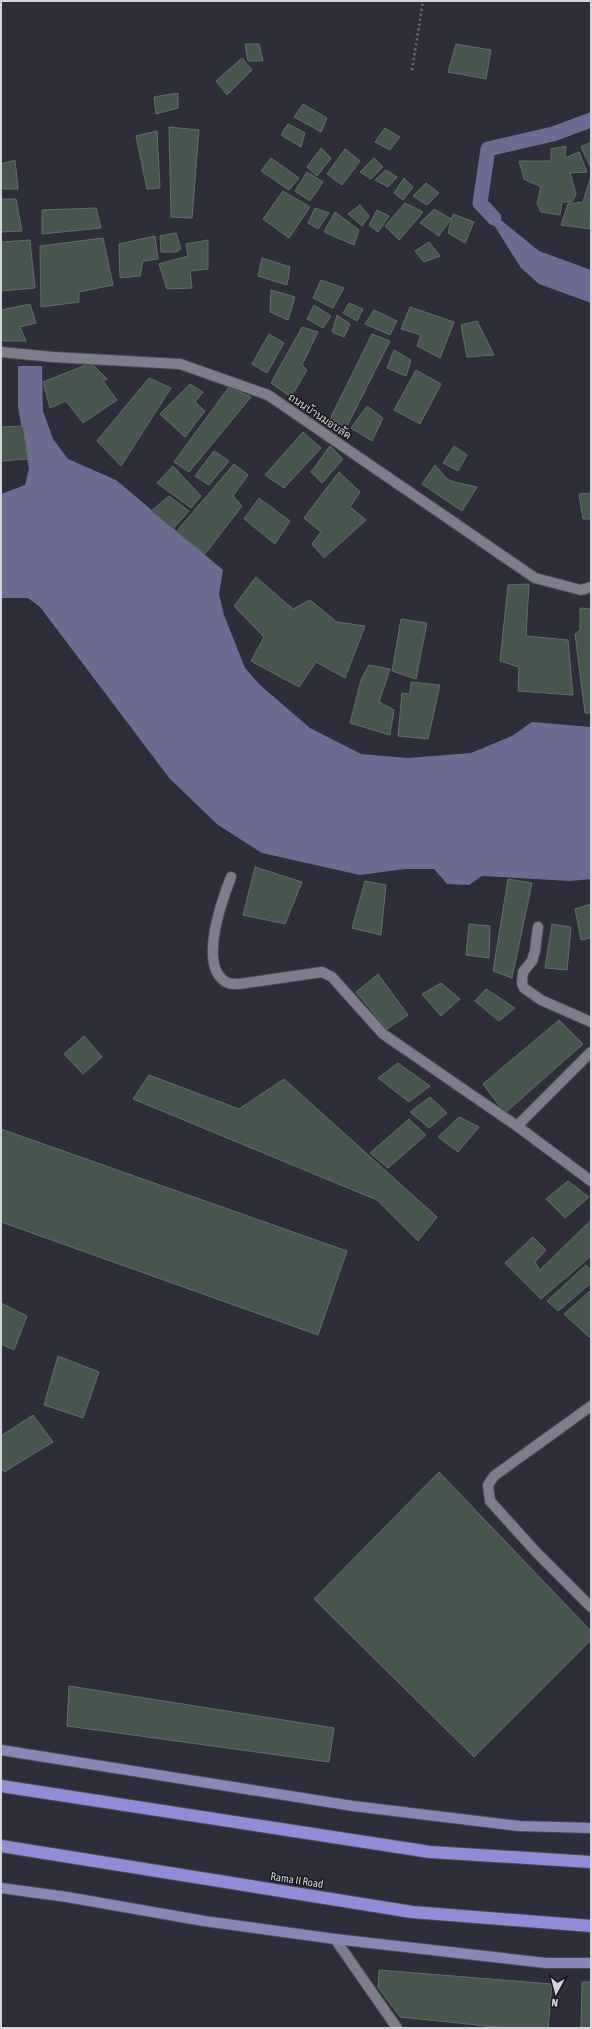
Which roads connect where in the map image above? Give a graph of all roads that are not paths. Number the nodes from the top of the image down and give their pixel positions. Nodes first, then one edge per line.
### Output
1 (1, 352) edge
2 (591, 587) edge
3 (231, 877) dead end
4 (538, 927) dead end
5 (591, 1022) edge
6 (591, 1052) edge
7 (517, 1126) junction
8 (591, 1181) edge
9 (591, 1406) edge
10 (591, 1607) edge
11 (1, 1750) edge
12 (1, 1786) edge
13 (591, 1828) edge
14 (1, 1846) edge
15 (591, 1862) edge
16 (1, 1888) edge
17 (591, 1926) edge
18 (335, 1939) junction
19 (591, 1964) edge
20 (398, 2028) edge

1 - 2 street, ถนนบ้านมอบลัด
3 - 7 street
4 - 5 street
6 - 7 street
7 - 8 street
9 - 10 street
11 - 13 main road
12 - 15 highway
14 - 17 highway, Rama II Road
16 - 18 main road
18 - 19 main road
18 - 20 street

